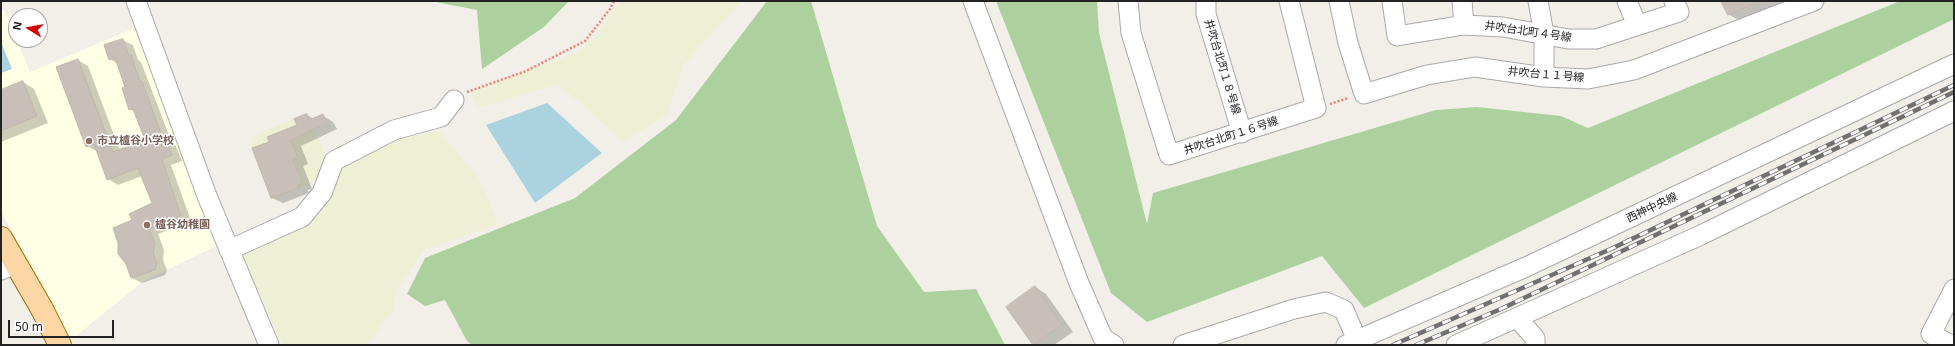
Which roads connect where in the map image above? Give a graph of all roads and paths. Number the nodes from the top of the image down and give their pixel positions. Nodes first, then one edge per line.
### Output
1 (136, 1) edge
2 (614, 1) edge
3 (973, 1) edge
4 (1128, 1) edge
5 (1206, 1) edge
6 (1289, 1) edge
7 (1339, 1) edge
8 (1392, 1) edge
9 (1462, 1) edge
10 (1538, 1) edge
11 (1627, 1) edge
12 (1674, 1) edge
13 (1814, 1) edge
14 (1464, 25) junction
15 (1637, 25) junction
16 (1544, 34) junction
17 (1954, 64) edge
18 (1544, 77) junction
19 (1364, 94) junction
20 (454, 100) joint
21 (1316, 108) junction
22 (1954, 112) edge
23 (1242, 133) junction
24 (1, 238) edge
25 (229, 250) junction
26 (8, 267) edge
27 (1954, 289) edge
28 (1517, 318) junction
29 (1352, 343) edge
30 (60, 345) edge
31 (269, 345) edge
32 (1114, 345) edge
33 (1183, 345) edge
34 (1456, 345) edge
35 (1535, 345) edge
36 (1952, 345) edge

1 - 25 street
2 - 20 path
3 - 32 street
4 - 23 street, 井吹台北町１６号線
5 - 23 street, 井吹台北町１８号線
6 - 21 street
7 - 19 street
8 - 14 street, 井吹台北町４号線
9 - 14 street
10 - 16 street
11 - 15 street
12 - 15 street, 井吹台北町４号線
13 - 18 street, 井吹台１１号線
14 - 16 street, 井吹台北町４号線
15 - 16 street, 井吹台北町４号線
16 - 18 street
17 - 29 street, 西神中央線
18 - 19 street, 井吹台１１号線
19 - 21 path
20 - 25 street
21 - 23 street, 井吹台北町１６号線
22 - 28 street
24 - 26 main road
25 - 31 street
26 - 30 main road
27 - 36 street
28 - 34 street
28 - 35 street
29 - 33 street

